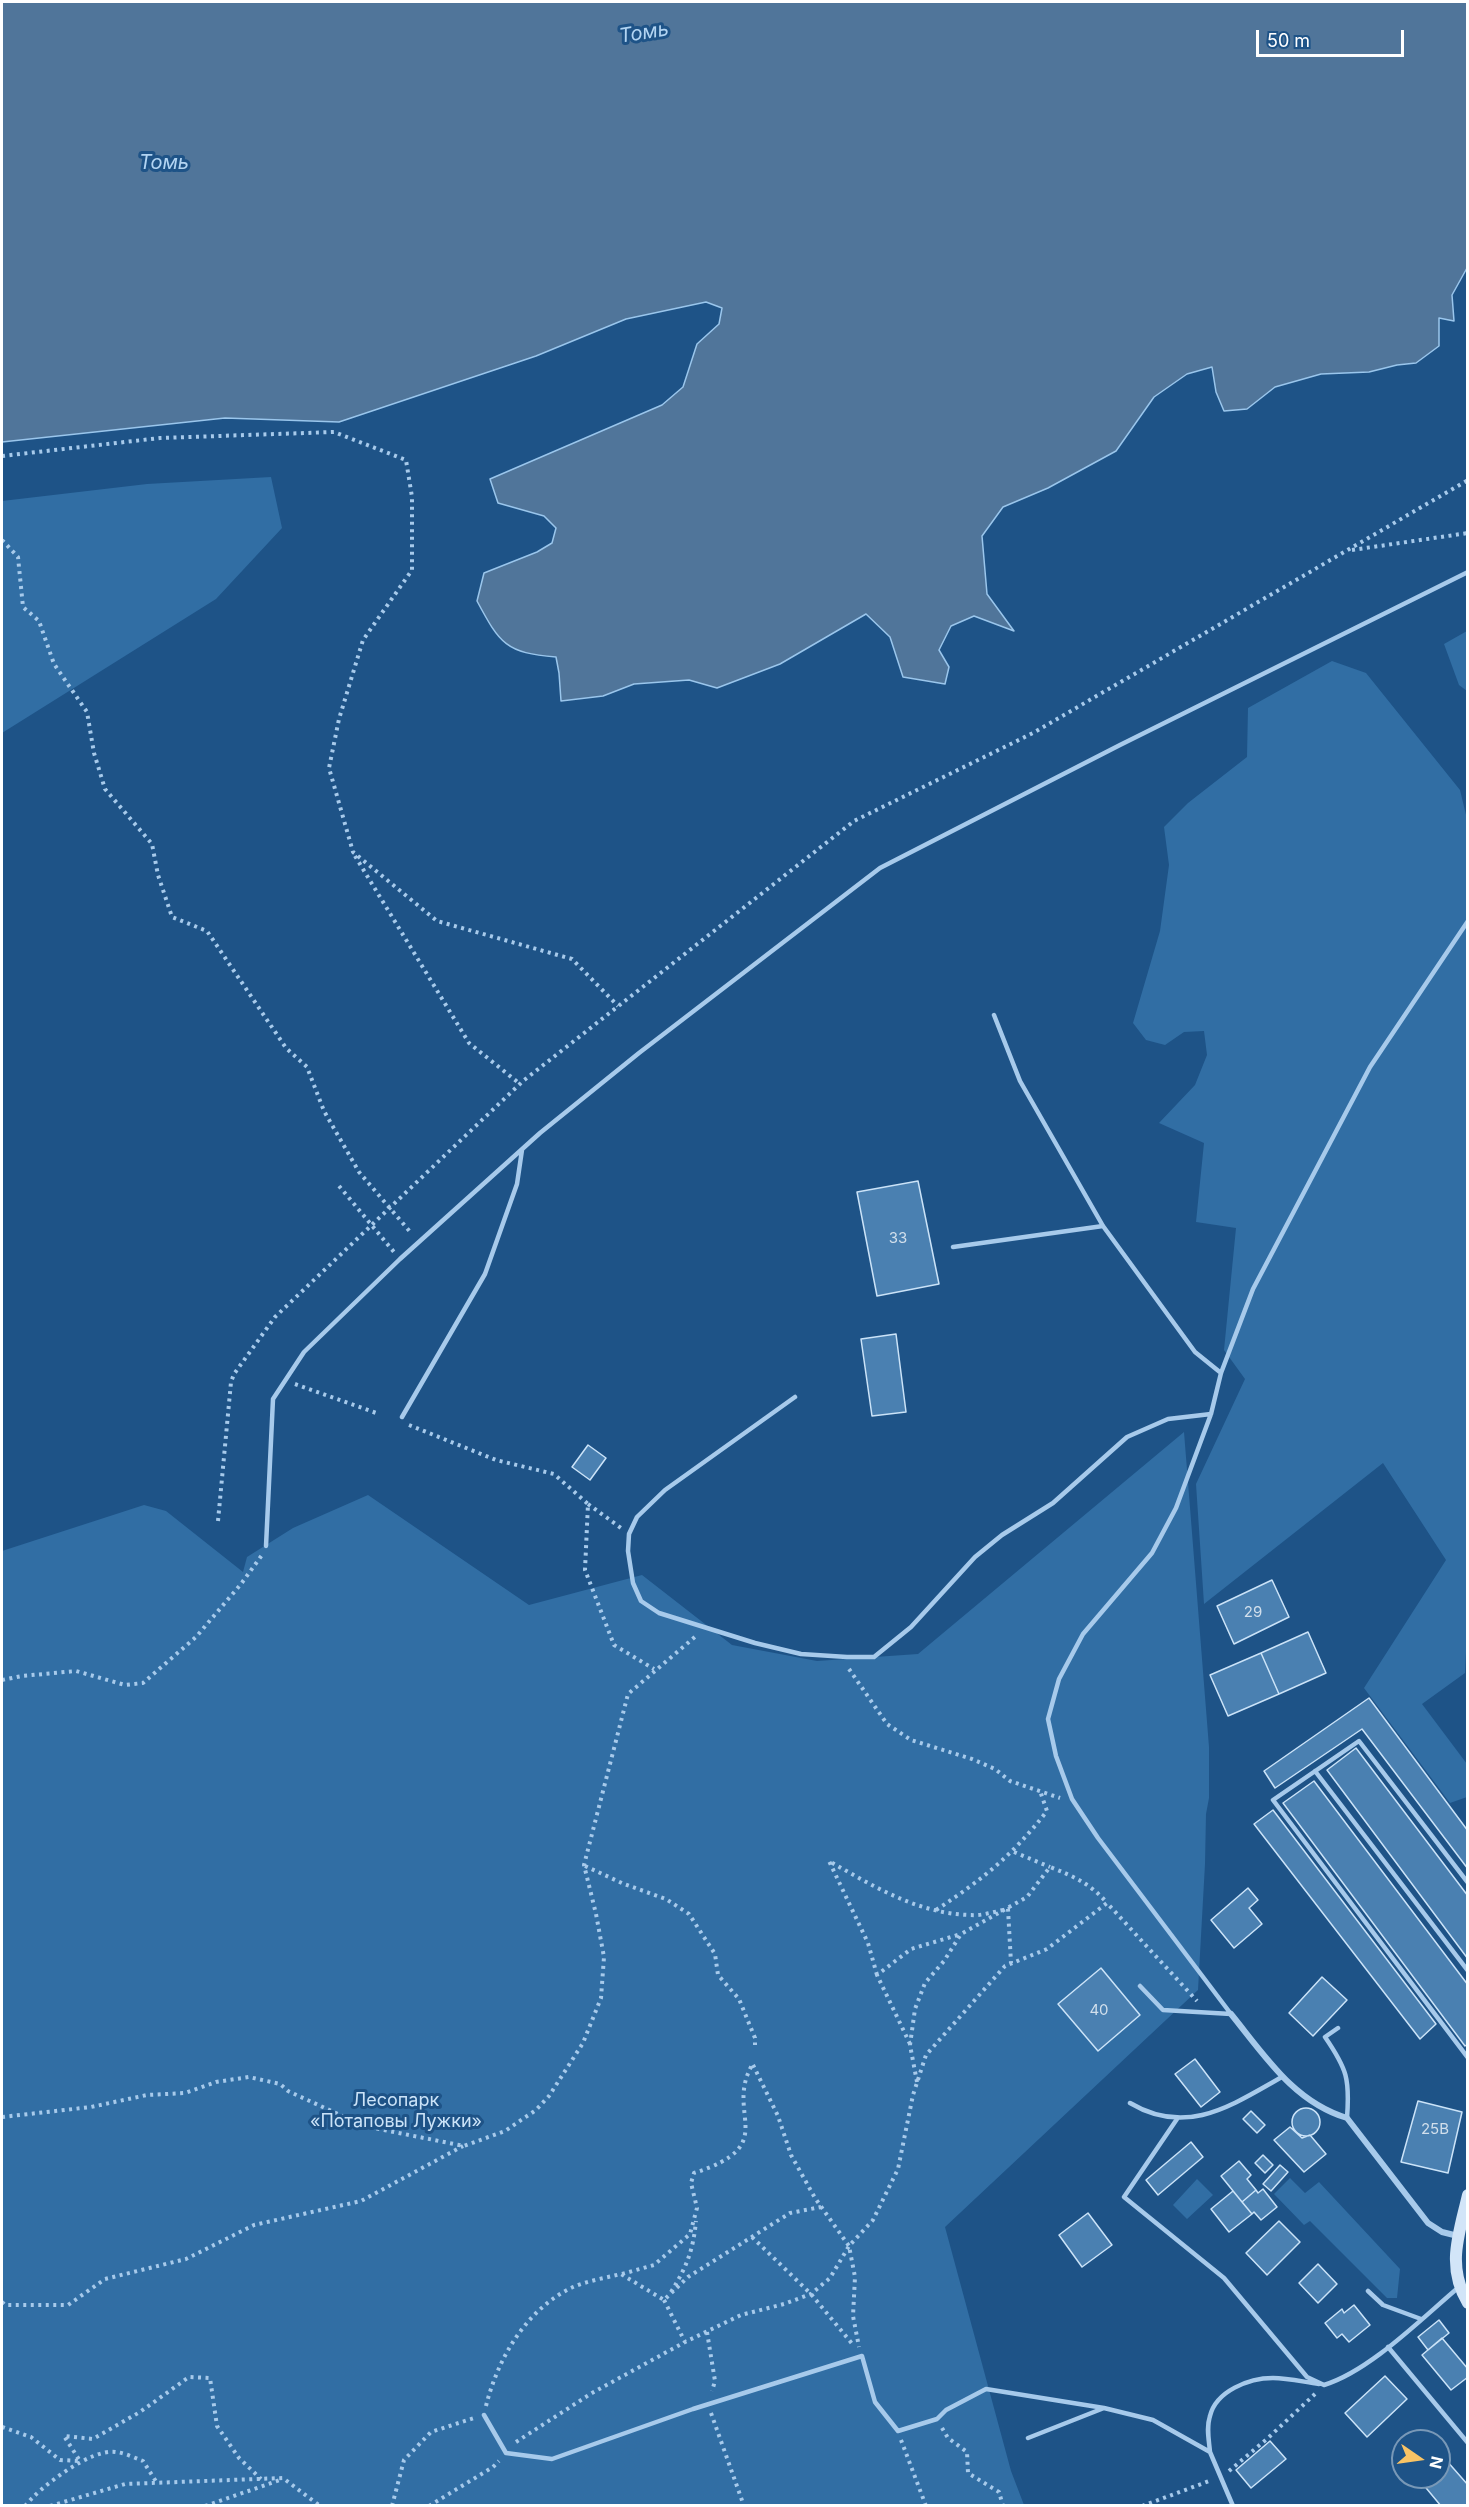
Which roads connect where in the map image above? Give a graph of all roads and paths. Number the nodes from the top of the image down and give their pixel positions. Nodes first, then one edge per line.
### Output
1 (2, 456) edge
2 (1467, 533) edge
3 (2, 540) edge
4 (1348, 551) dead end
5 (1467, 573) edge
6 (353, 852) junction
7 (1467, 921) edge
8 (618, 1006) dead end
9 (994, 1016) dead end
10 (520, 1084) dead end
11 (522, 1150) junction
12 (339, 1186) dead end
13 (1103, 1226) junction
14 (420, 1244) junction
15 (953, 1247) dead end
16 (400, 1259) junction
17 (1221, 1373) junction
18 (285, 1380) junction
19 (795, 1397) dead end
20 (379, 1414) dead end
21 (1211, 1414) junction
22 (402, 1417) dead end
23 (405, 1424) dead end
24 (588, 1504) junction
25 (630, 1534) junction
26 (266, 1546) joint
27 (705, 1628) junction
28 (847, 1657) junction
29 (654, 1669) junction
30 (2, 1680) edge
31 (1315, 1771) junction
32 (1040, 1791) junction
33 (1072, 1799) junction
34 (1014, 1852) junction
35 (584, 1865) junction
36 (1050, 1867) junction
37 (1467, 1883) edge
38 (1107, 1903) junction
39 (1008, 1909) junction
40 (935, 1911) junction
41 (961, 1934) junction
42 (1011, 1963) junction
43 (1467, 1971) edge
44 (878, 1975) junction
45 (1140, 1986) dead end
46 (1208, 2012) junction
47 (1231, 2014) junction
48 (1338, 2028) dead end
49 (755, 2045) dead end
50 (910, 2045) junction
51 (1467, 2058) edge
52 (1282, 2078) junction
53 (917, 2083) junction
54 (1130, 2103) dead end
55 (2, 2117) edge
56 (1347, 2118) junction
57 (1177, 2119) junction
58 (464, 2146) junction
59 (1467, 2195) edge
60 (821, 2207) junction
61 (697, 2208) junction
62 (1458, 2236) junction
63 (752, 2237) junction
64 (849, 2246) junction
65 (621, 2274) junction
66 (1459, 2287) junction
67 (1368, 2292) dead end
68 (811, 2294) junction
69 (665, 2298) junction
70 (2, 2302) edge
71 (1467, 2303) edge
72 (1421, 2319) junction
73 (707, 2332) junction
74 (684, 2342) junction
75 (1388, 2347) junction
76 (862, 2356) junction
77 (1324, 2385) junction
78 (710, 2404) junction
79 (1104, 2408) junction
80 (484, 2415) junction
81 (937, 2419) junction
82 (2, 2427) edge
83 (898, 2431) junction
84 (1028, 2438) dead end
85 (1467, 2443) edge
86 (1210, 2452) junction
87 (506, 2453) junction
88 (80, 2461) junction
89 (1221, 2477) junction
90 (283, 2478) junction
91 (261, 2479) junction
92 (157, 2483) junction
93 (25, 2505) edge
94 (50, 2505) edge
95 (205, 2505) edge
96 (320, 2505) edge
97 (392, 2505) edge
98 (429, 2505) edge
99 (744, 2505) edge
100 (927, 2505) edge
101 (1003, 2505) edge
102 (1142, 2505) edge
103 (1233, 2505) edge

1 - 6 path
2 - 4 path
3 - 14 path
5 - 11 lane
6 - 8 path
6 - 10 path
7 - 17 lane
9 - 13 lane
11 - 14 lane
11 - 22 lane
12 - 16 path
13 - 15 lane
13 - 17 lane
14 - 16 lane
16 - 18 lane
17 - 21 lane
18 - 20 path
18 - 26 lane
19 - 25 lane
21 - 28 lane
21 - 33 lane
23 - 24 path
24 - 25 path
24 - 29 path
25 - 27 lane
26 - 30 path
27 - 28 lane
27 - 29 path
28 - 32 path
29 - 35 path
31 - 37 lane
31 - 43 lane
31 - 51 lane
32 - 33 path
32 - 34 path
33 - 47 lane
34 - 36 path
34 - 40 path
35 - 49 path
35 - 58 path
36 - 38 path
36 - 39 path
38 - 42 path
38 - 46 path
39 - 40 path
39 - 41 path
39 - 42 path
40 - 44 path
41 - 44 path
41 - 50 path
42 - 53 path
44 - 50 path
45 - 46 lane
46 - 47 lane
47 - 52 street
48 - 56 lane
50 - 53 path
52 - 56 street
52 - 57 lane
53 - 64 path
54 - 57 lane
55 - 58 path
56 - 62 street
57 - 77 lane
58 - 70 path
59 - 62 street
60 - 61 path
60 - 63 path
60 - 64 path
61 - 65 path
61 - 69 path
62 - 66 street
63 - 68 path
63 - 69 path
64 - 68 path
64 - 76 path
65 - 69 path
65 - 80 path
66 - 71 street
66 - 72 lane
67 - 72 lane
68 - 73 path
68 - 76 path
69 - 74 path
72 - 75 lane
73 - 74 path
73 - 78 path
74 - 87 path
75 - 77 lane
75 - 85 lane
76 - 78 lane
76 - 83 lane
77 - 86 lane
77 - 89 path
78 - 87 lane
78 - 99 path
79 - 81 lane
79 - 84 lane
79 - 86 lane
80 - 87 lane
80 - 97 path
81 - 83 lane
81 - 101 path
82 - 88 path
83 - 100 path
86 - 89 lane
87 - 98 path
88 - 91 path
88 - 92 path
88 - 93 path
89 - 102 path
89 - 103 lane
90 - 91 path
90 - 95 path
90 - 96 path
91 - 92 path
92 - 94 path

